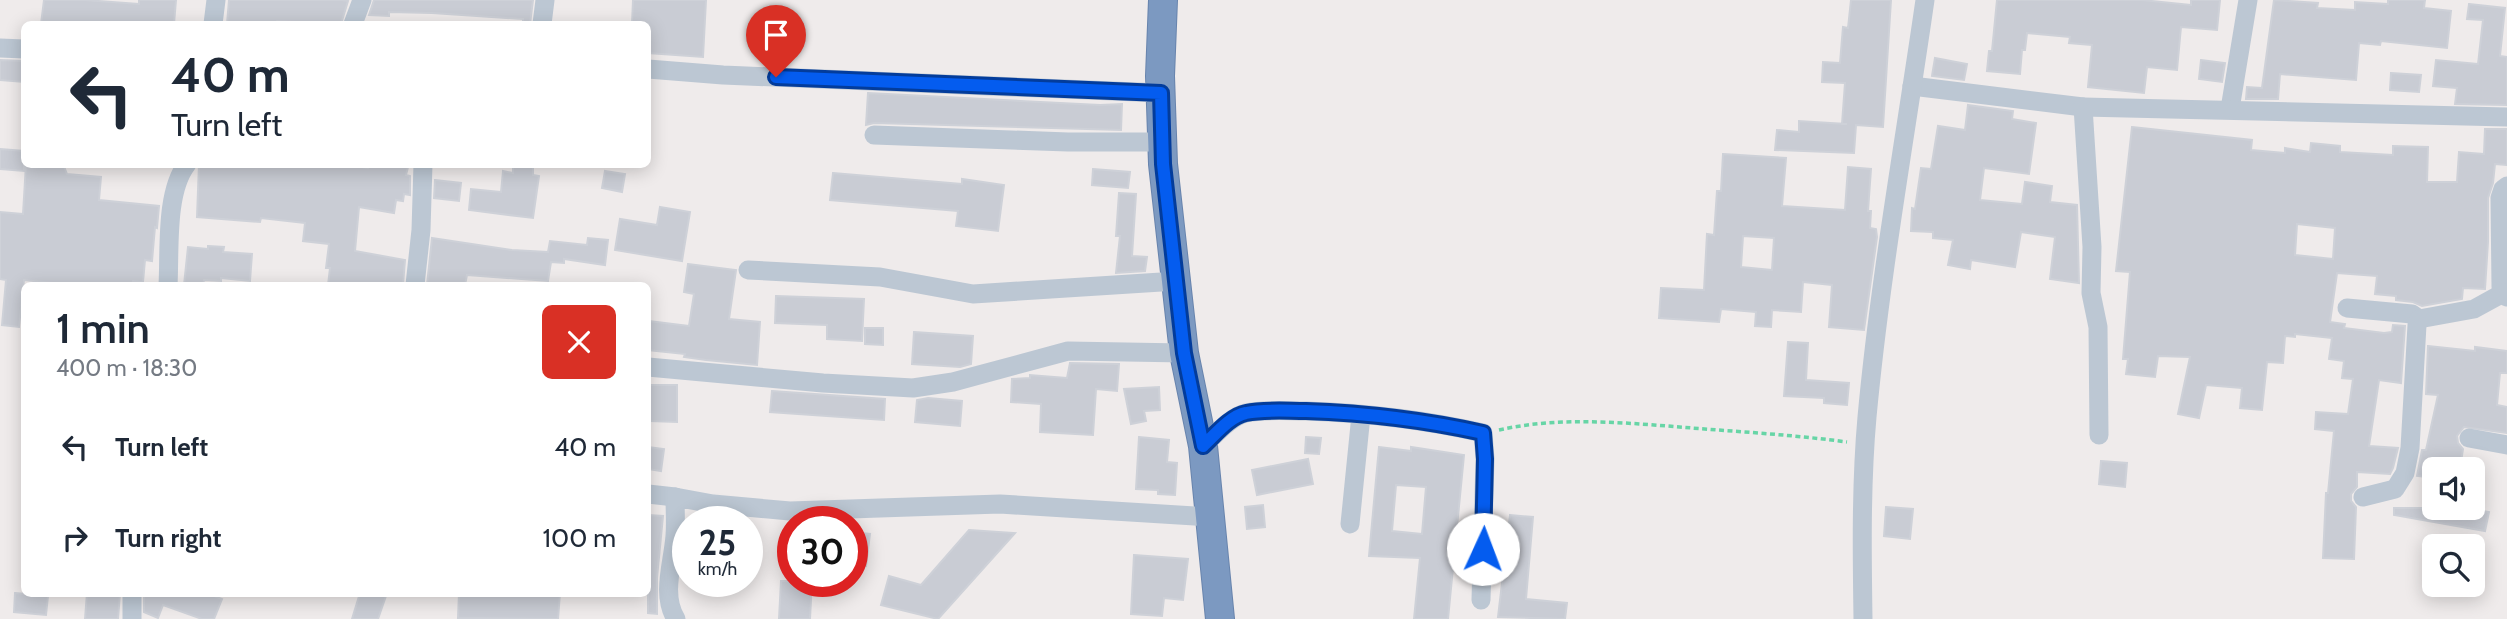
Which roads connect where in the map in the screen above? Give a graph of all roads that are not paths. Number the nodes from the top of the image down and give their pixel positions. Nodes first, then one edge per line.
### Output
1 (216, 0) edge
2 (362, 0) edge
3 (545, 0) edge
4 (1163, 0) edge
5 (1925, 0) edge
6 (2248, 0) edge
7 (213, 21) edge
8 (354, 21) edge
9 (542, 21) edge
10 (0, 48) edge
11 (21, 49) edge
12 (651, 69) edge
13 (1912, 86) junction
14 (1161, 93) junction
15 (2083, 107) junction
16 (2230, 109) junction
17 (2507, 117) edge
18 (874, 135) dead end
19 (1162, 142) junction
20 (185, 168) edge
21 (423, 168) edge
22 (2507, 186) edge
23 (748, 270) dead end
24 (1177, 281) junction
25 (168, 282) edge
26 (415, 282) edge
27 (2505, 295) edge
28 (2347, 308) dead end
29 (2419, 320) junction
30 (1184, 353) junction
31 (651, 367) edge
32 (1361, 415) junction
33 (2099, 435) dead end
34 (2469, 438) dead end
35 (2507, 445) edge
36 (1203, 446) junction
37 (651, 494) edge
38 (675, 497) junction
39 (2362, 497) dead end
40 (1211, 517) junction
41 (1350, 524) dead end
42 (132, 597) edge
43 (1481, 600) dead end
44 (132, 619) edge
45 (676, 619) edge
46 (1220, 619) edge
47 (1864, 619) edge

1 - 7 street
2 - 8 street
3 - 9 street
4 - 14 highway
5 - 13 street
6 - 16 street
10 - 11 street
12 - 14 street
13 - 15 street
13 - 47 street
14 - 19 highway
15 - 16 street
15 - 33 street
16 - 17 street
18 - 19 street
19 - 24 highway
20 - 25 street
21 - 26 street
22 - 27 street
23 - 24 street
24 - 30 highway
27 - 29 street
28 - 29 street
29 - 39 street
30 - 31 street
30 - 36 highway
32 - 36 street
32 - 41 street
32 - 43 street
34 - 35 street
36 - 40 highway
37 - 38 street
38 - 40 street
38 - 45 street
40 - 46 highway
42 - 44 street

